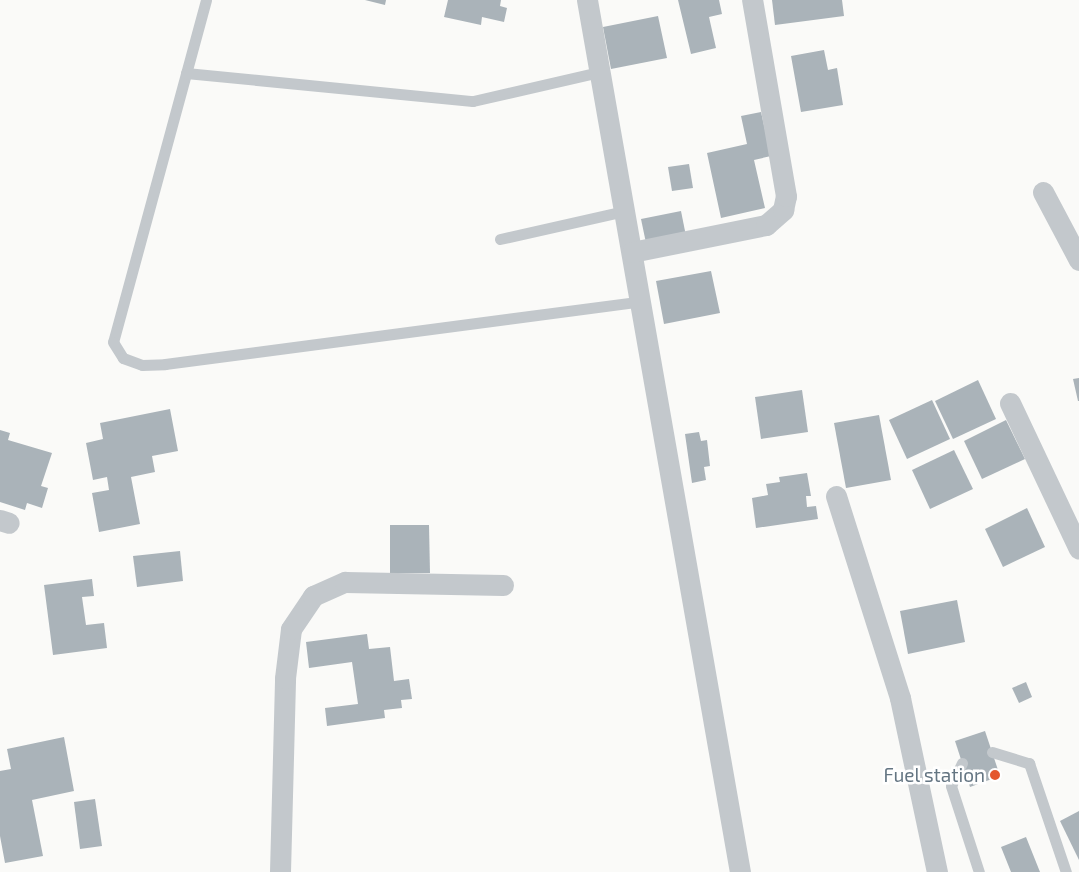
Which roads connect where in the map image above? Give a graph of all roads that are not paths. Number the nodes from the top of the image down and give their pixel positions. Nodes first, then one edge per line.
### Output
1 (206, 0) edge
2 (587, 0) edge
3 (752, 0) edge
4 (600, 72) junction
5 (186, 73) junction
6 (1043, 192) dead end
7 (624, 211) junction
8 (500, 239) dead end
9 (632, 252) junction
10 (1079, 260) edge
11 (641, 302) junction
12 (1010, 404) dead end
13 (836, 496) dead end
14 (1079, 549) edge
15 (503, 585) dead end
16 (992, 752) dead end
17 (962, 763) dead end
18 (280, 872) edge
19 (740, 872) edge
20 (937, 872) edge
21 (979, 872) edge
22 (1066, 872) edge

1 - 5 lane
2 - 4 street
3 - 9 street
4 - 5 lane
4 - 7 street
5 - 11 lane
6 - 10 street
7 - 8 lane
7 - 9 street
9 - 11 street
11 - 19 street
12 - 14 street
13 - 20 street
15 - 18 street
16 - 22 lane
17 - 21 lane

